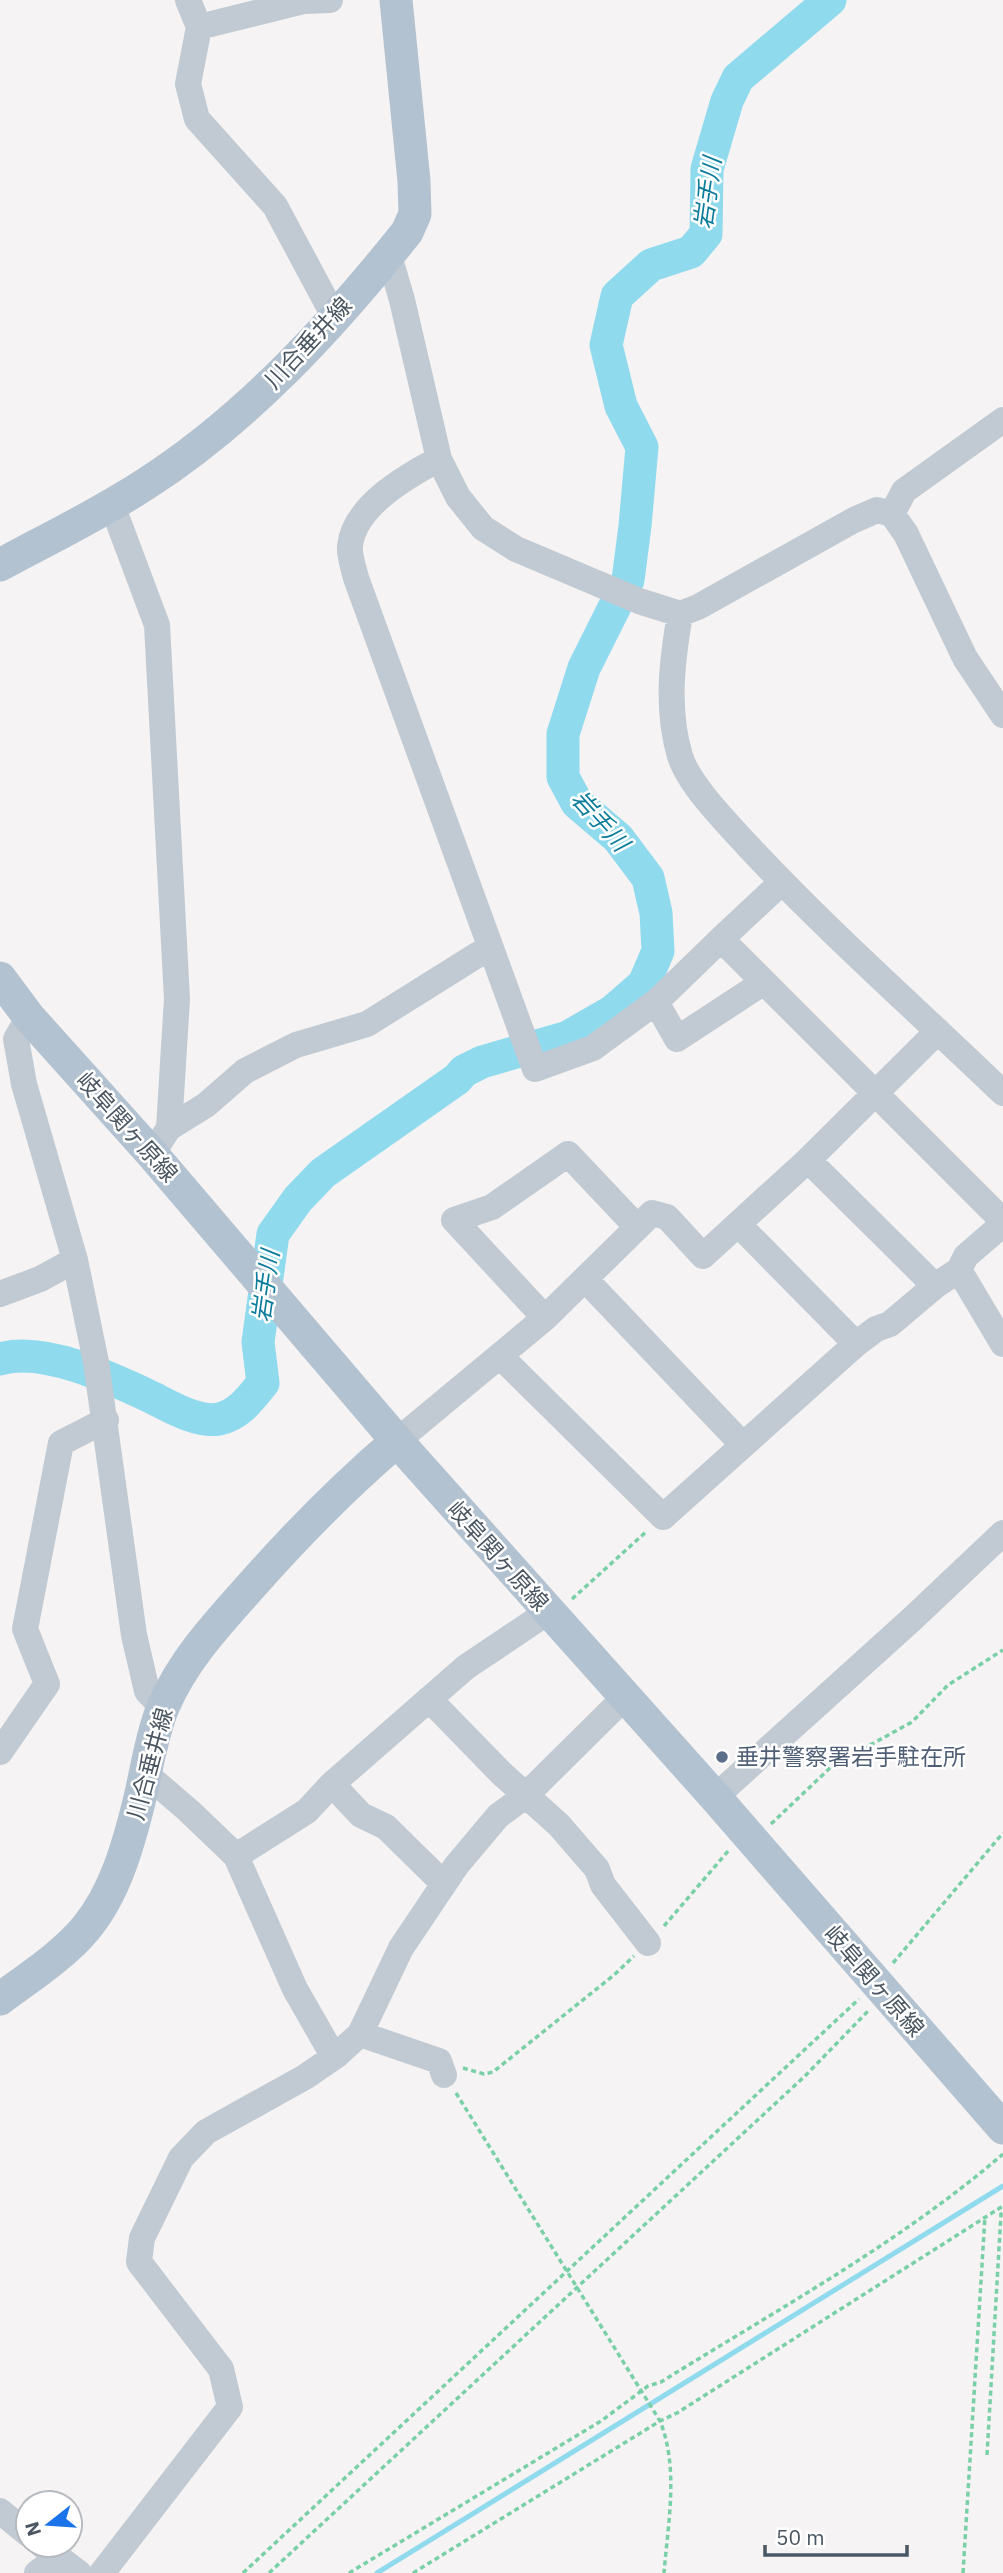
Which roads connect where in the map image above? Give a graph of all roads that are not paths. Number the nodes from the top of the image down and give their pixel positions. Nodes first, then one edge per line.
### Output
1 (188, 0) edge
2 (330, 0) edge
3 (396, 0) edge
4 (199, 27) junction
5 (385, 260) junction
6 (334, 316) junction
7 (1003, 420) edge
8 (439, 459) junction
9 (112, 505) junction
10 (892, 514) junction
11 (0, 565) edge
12 (680, 614) junction
13 (1003, 715) edge
14 (782, 882) junction
15 (721, 939) junction
16 (490, 947) junction
17 (0, 978) edge
18 (764, 982) junction
19 (656, 1002) junction
20 (29, 1017) junction
21 (938, 1031) junction
22 (876, 1092) junction
23 (1003, 1093) edge
24 (160, 1141) junction
25 (808, 1160) junction
26 (1003, 1222) edge
27 (738, 1224) junction
28 (637, 1227) junction
29 (75, 1260) junction
30 (959, 1270) junction
31 (585, 1279) junction
32 (935, 1286) junction
33 (0, 1294) edge
34 (545, 1318) junction
35 (856, 1343) junction
36 (1003, 1344) edge
37 (500, 1356) junction
38 (105, 1415) junction
39 (397, 1441) junction
40 (742, 1444) junction
41 (1003, 1533) edge
42 (550, 1614) junction
43 (625, 1698) junction
44 (429, 1699) junction
45 (162, 1707) junction
46 (0, 1752) edge
47 (146, 1774) junction
48 (332, 1784) junction
49 (526, 1796) junction
50 (715, 1797) junction
51 (236, 1856) junction
52 (444, 1884) junction
53 (648, 1943) road end
54 (0, 1998) edge
55 (360, 2034) junction
56 (337, 2055) junction
57 (442, 2071) road end
58 (1003, 2128) edge
59 (0, 2511) edge
60 (14, 2522) edge
61 (58, 2559) edge
62 (37, 2573) edge
63 (102, 2573) edge

1 - 4 street
2 - 4 street
3 - 5 main road, 川合垂井線
4 - 6 street
5 - 6 main road, 川合垂井線
5 - 8 street
6 - 9 main road, 川合垂井線
7 - 10 street
8 - 12 street
8 - 16 street
9 - 11 main road, 川合垂井線
9 - 24 street
10 - 12 street
10 - 13 street
12 - 14 street
14 - 15 street
14 - 21 street
15 - 18 street
15 - 19 street
16 - 19 street
16 - 24 street
17 - 20 main road, 岐阜関ヶ原線
18 - 19 street
18 - 22 street
20 - 24 main road, 岐阜関ヶ原線
20 - 29 street
21 - 22 street
21 - 23 street
22 - 25 street
22 - 26 street
24 - 39 main road, 岐阜関ヶ原線
25 - 27 street
25 - 32 street
26 - 30 street
27 - 28 street
27 - 35 street
28 - 31 street
28 - 34 street
29 - 33 street
29 - 38 street
30 - 32 street
30 - 36 street
31 - 34 street
31 - 40 street
32 - 35 street
34 - 37 street
35 - 40 street
37 - 39 street
37 - 40 street
38 - 45 street
38 - 46 street
39 - 42 main road, 岐阜関ヶ原線
39 - 45 main road, 川合垂井線
41 - 50 street
42 - 43 main road, 岐阜関ヶ原線
42 - 44 street
43 - 49 street
43 - 50 main road, 岐阜関ヶ原線
44 - 48 street
44 - 49 street
45 - 47 main road, 川合垂井線
47 - 51 street
47 - 54 main road, 川合垂井線
48 - 51 street
48 - 52 street
49 - 52 street
49 - 53 street
50 - 58 main road, 岐阜関ヶ原線
51 - 56 street
52 - 55 street
55 - 56 street
55 - 57 street
56 - 63 street
59 - 60 street
61 - 62 street

